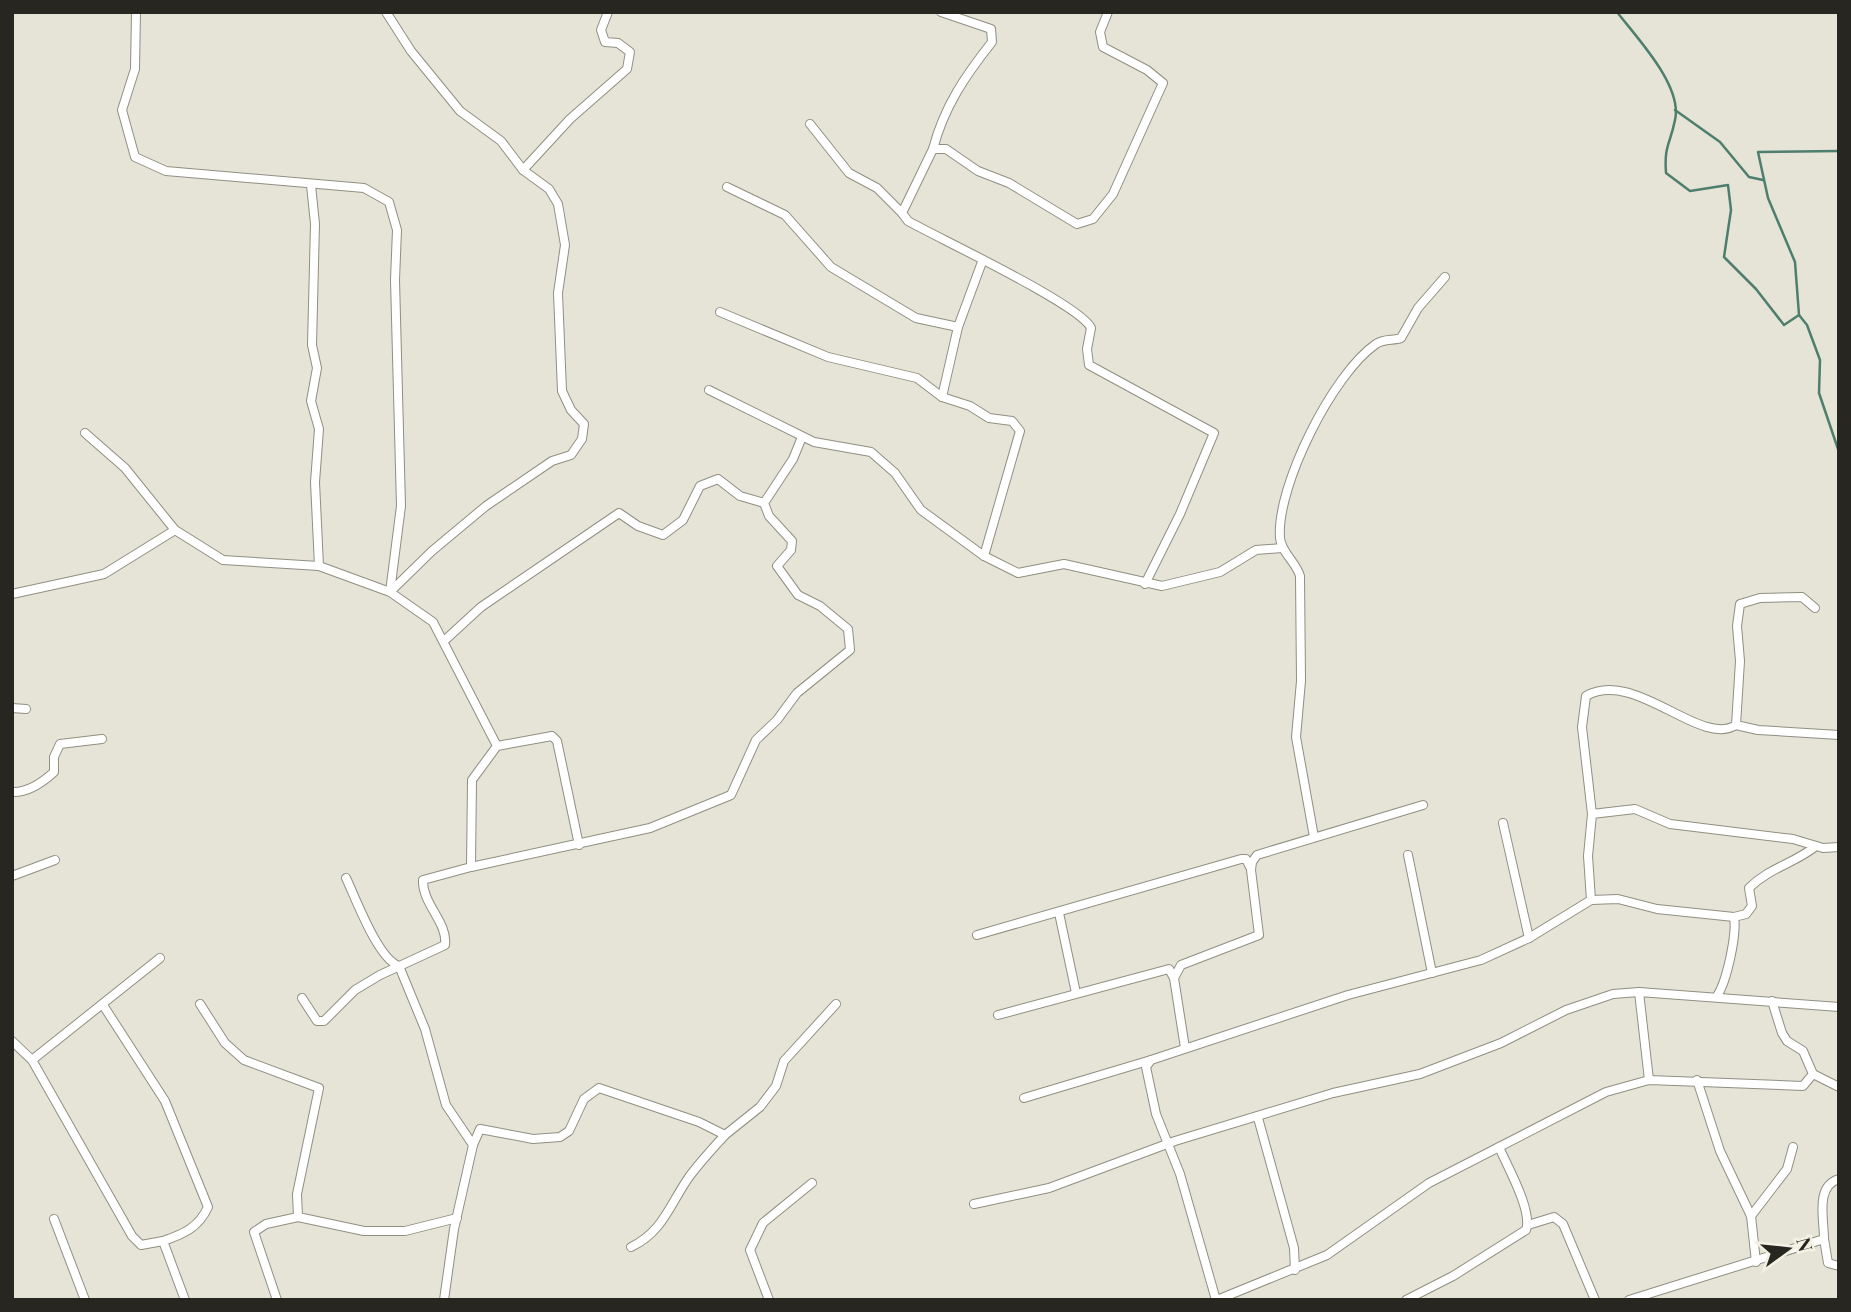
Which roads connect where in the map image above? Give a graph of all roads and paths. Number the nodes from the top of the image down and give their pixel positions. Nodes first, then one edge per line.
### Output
1 (136, 12) edge
2 (386, 12) edge
3 (608, 12) edge
4 (941, 12) edge
5 (1108, 12) edge
6 (810, 124) dead end
7 (933, 149) junction
8 (523, 170) junction
9 (311, 185) junction
10 (727, 187) dead end
11 (902, 214) junction
12 (982, 262) junction
13 (1445, 277) dead end
14 (720, 312) dead end
15 (958, 327) junction
16 (709, 390) dead end
17 (942, 397) junction
18 (85, 433) dead end
19 (802, 437) junction
20 (764, 503) junction
21 (175, 530) junction
22 (1282, 548) junction
23 (984, 556) junction
24 (319, 566) junction
25 (1144, 584) junction
26 (390, 592) junction
27 (12, 594) edge
28 (1815, 608) dead end
29 (444, 641) junction
30 (12, 708) edge
31 (26, 709) dead end
32 (1736, 725) junction
33 (1839, 735) edge
34 (102, 739) dead end
35 (498, 746) junction
36 (12, 792) edge
37 (1423, 805) dead end
38 (1592, 814) junction
39 (1503, 823) dead end
40 (1314, 837) junction
41 (579, 845) junction
42 (1816, 846) junction
43 (1839, 846) edge
44 (1408, 855) dead end
45 (55, 860) dead end
46 (471, 867) junction
47 (1251, 870) junction
48 (12, 876) edge
49 (346, 878) dead end
50 (1591, 900) junction
51 (1059, 913) junction
52 (1734, 917) junction
53 (977, 934) dead end
54 (1529, 938) junction
55 (160, 958) dead end
56 (399, 966) junction
57 (1432, 973) junction
58 (1174, 978) junction
59 (1639, 992) junction
60 (1076, 993) junction
61 (1717, 996) junction
62 (302, 998) dead end
63 (1772, 1000) junction
64 (200, 1004) dead end
65 (836, 1004) dead end
66 (103, 1005) junction
67 (1839, 1007) edge
68 (998, 1015) dead end
69 (12, 1041) edge
70 (1185, 1048) junction
71 (32, 1060) junction
72 (1151, 1060) junction
73 (1813, 1074) junction
74 (1649, 1080) junction
75 (1697, 1080) junction
76 (1839, 1087) edge
77 (1024, 1098) dead end
78 (1258, 1118) junction
79 (725, 1135) junction
80 (473, 1145) junction
81 (1168, 1146) junction
82 (1499, 1147) junction
83 (1793, 1147) dead end
84 (1839, 1179) edge
85 (812, 1183) dead end
86 (974, 1204) dead end
87 (1751, 1216) junction
88 (298, 1217) junction
89 (54, 1219) dead end
90 (457, 1219) junction
91 (1528, 1225) junction
92 (1824, 1239) junction
93 (163, 1241) junction
94 (631, 1247) dead end
95 (1756, 1262) junction
96 (1839, 1266) edge
97 (1294, 1270) junction
98 (85, 1300) edge
99 (185, 1300) edge
100 (277, 1300) edge
101 (444, 1300) edge
102 (769, 1300) edge
103 (1217, 1300) edge
104 (1406, 1300) edge
105 (1595, 1300) edge
106 (1629, 1300) edge

1 - 9 street
2 - 8 street
3 - 8 street
4 - 7 street
5 - 7 street
6 - 11 street
7 - 11 street
8 - 26 street
9 - 24 street
9 - 26 street
10 - 15 street
11 - 12 street
12 - 15 street
12 - 25 street
13 - 22 street
14 - 17 street
15 - 17 street
16 - 19 street
17 - 23 street
18 - 21 street
19 - 20 street
19 - 23 street
20 - 29 street
20 - 41 street
21 - 24 street
21 - 27 street
22 - 25 street
22 - 40 street
23 - 25 street
24 - 26 street
26 - 29 street
28 - 32 street
29 - 35 street
30 - 31 street
32 - 33 street
32 - 38 street
34 - 36 street
35 - 41 street
35 - 46 street
37 - 40 street
38 - 42 street
38 - 50 street
39 - 54 street
40 - 47 street
41 - 46 street
42 - 43 street
42 - 52 street
44 - 57 street
45 - 48 street
46 - 56 street
47 - 51 street
47 - 58 street
49 - 56 street
50 - 52 street
50 - 54 street
51 - 53 street
51 - 60 street
52 - 61 street
54 - 57 street
55 - 66 street
56 - 62 street
56 - 80 street
57 - 70 street
58 - 60 street
58 - 70 street
59 - 61 street
59 - 74 street
59 - 78 street
60 - 68 street
61 - 63 street
63 - 67 street
63 - 73 street
64 - 88 street
65 - 79 street
66 - 71 street
66 - 93 street
69 - 71 street
70 - 72 street
71 - 93 street
72 - 77 street
72 - 81 street
73 - 75 street
73 - 76 street
74 - 75 street
74 - 82 street
75 - 87 street
78 - 81 street
78 - 97 street
79 - 80 street
79 - 94 street
80 - 90 street
81 - 86 street
81 - 103 street
82 - 91 street
82 - 97 street
83 - 87 street
84 - 92 street
85 - 102 street
87 - 95 street
88 - 90 street
88 - 100 street
89 - 98 street
90 - 101 street
91 - 104 street
91 - 105 street
92 - 95 street
92 - 96 street
93 - 99 street
95 - 106 street
97 - 103 street

